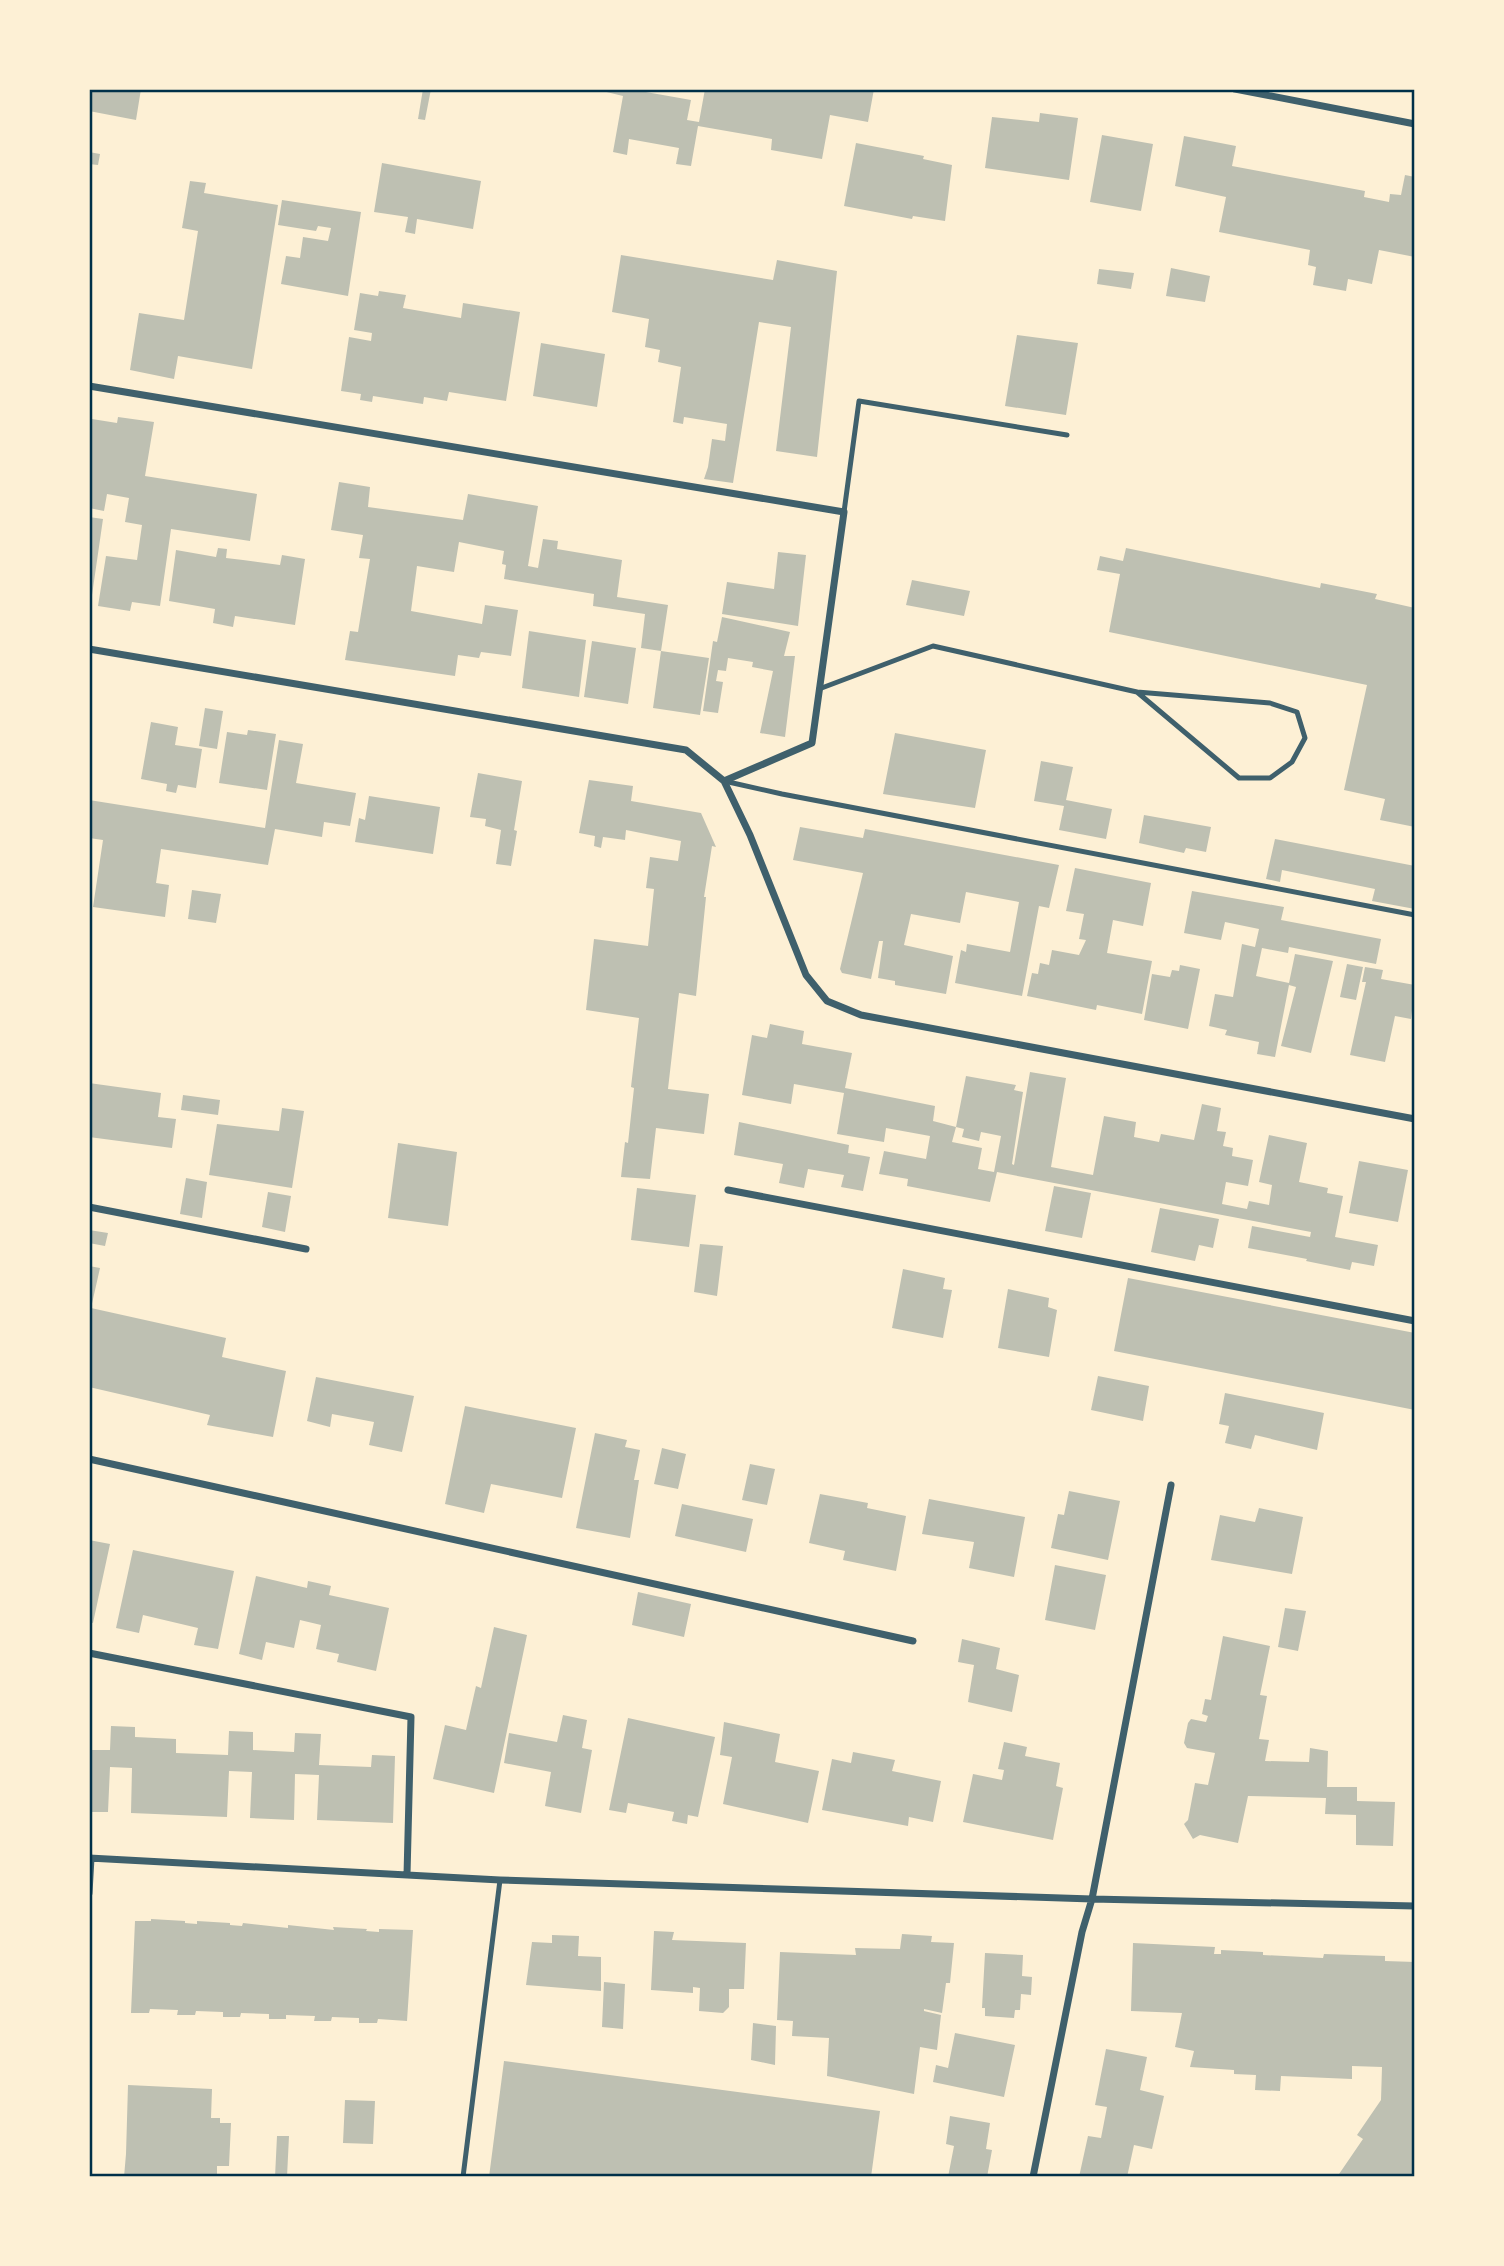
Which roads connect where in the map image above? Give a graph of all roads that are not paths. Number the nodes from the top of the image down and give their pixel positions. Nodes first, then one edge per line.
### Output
1 (1235, 89) edge
2 (1415, 124) edge
3 (89, 386) edge
4 (1067, 435) dead end
5 (844, 512) junction
6 (89, 649) edge
7 (820, 689) junction
8 (1137, 692) junction
9 (724, 781) junction
10 (1415, 915) edge
11 (1415, 1119) edge
12 (728, 1190) dead end
13 (89, 1207) edge
14 (306, 1249) dead end
15 (1415, 1321) edge
16 (89, 1460) edge
17 (1171, 1485) dead end
18 (913, 1641) dead end
19 (89, 1653) edge
20 (90, 1858) edge
21 (407, 1875) junction
22 (500, 1880) junction
23 (89, 1893) edge
24 (1091, 1899) junction
25 (1415, 1906) edge
26 (463, 2177) edge
27 (1033, 2177) edge

1 - 2 street
3 - 5 street
4 - 5 lane
5 - 7 street
6 - 9 street
7 - 8 lane
7 - 9 street
8 - 8 lane
9 - 10 lane
9 - 11 street
12 - 15 street
13 - 14 street
16 - 18 street
17 - 24 street
19 - 21 street
20 - 21 street
20 - 23 street
21 - 22 street
22 - 24 street
22 - 26 lane
24 - 25 street
24 - 27 street

